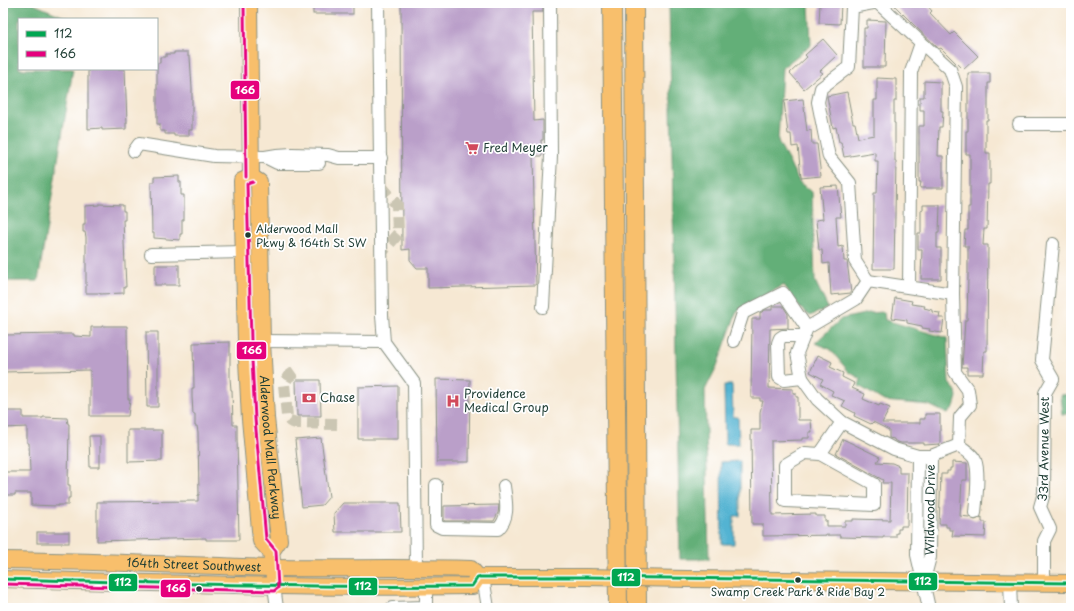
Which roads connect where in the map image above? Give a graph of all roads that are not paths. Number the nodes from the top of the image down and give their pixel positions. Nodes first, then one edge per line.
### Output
1 (249, 3) edge
2 (378, 3) edge
3 (550, 3) edge
4 (612, 3) edge
5 (634, 3) edge
6 (873, 3) edge
7 (878, 3) edge
8 (921, 43) junction
9 (1019, 124) dead end
10 (1071, 124) edge
11 (134, 151) dead end
12 (258, 157) junction
13 (381, 158) junction
14 (251, 177) junction
15 (1053, 244) dead end
16 (244, 252) junction
17 (151, 254) dead end
18 (868, 281) junction
19 (908, 287) junction
20 (953, 294) junction
21 (543, 307) dead end
22 (805, 332) junction
23 (262, 341) junction
24 (734, 341) dead end
25 (384, 342) junction
26 (802, 378) junction
27 (842, 422) junction
28 (959, 445) junction
29 (820, 454) junction
30 (918, 456) junction
31 (931, 456) junction
32 (436, 485) dead end
33 (504, 486) dead end
34 (975, 513) dead end
35 (3, 560) edge
36 (272, 560) junction
37 (416, 568) junction
38 (480, 577) junction
39 (3, 579) edge
40 (923, 581) junction
41 (1010, 582) junction
42 (1044, 583) junction
43 (1071, 583) edge
44 (274, 586) junction
45 (426, 587) junction
46 (277, 608) edge
47 (392, 608) edge
48 (488, 608) edge
49 (618, 608) edge
50 (637, 608) edge
51 (929, 608) edge
52 (1011, 608) edge

1 - 12 main road, Alderwood Mall Parkway
2 - 13 street
3 - 21 street
4 - 49 highway
5 - 50 highway
6 - 18 street
7 - 8 street
8 - 19 street
8 - 20 street
9 - 10 street
11 - 12 street
12 - 13 street
12 - 14 main road, Alderwood Mall Parkway
13 - 25 street
14 - 16 main road, Alderwood Mall Parkway
14 - 23 main road, Alderwood Mall Parkway
15 - 42 street, 33rd Avenue West
16 - 17 street
16 - 36 main road, Alderwood Mall Parkway
18 - 19 street
18 - 22 street
19 - 20 street
20 - 28 street
22 - 24 street
22 - 26 street
22 - 26 street
23 - 25 street
23 - 36 main road, Alderwood Mall Parkway
25 - 37 street
26 - 27 street
27 - 29 street
27 - 30 street
28 - 31 street
28 - 34 street
29 - 29 street
30 - 31 street
30 - 40 street, Wildwood Drive
31 - 40 street, Wildwood Drive
32 - 33 street
35 - 36 main road, 164th Street Southwest
36 - 37 main road, 164th Street Southwest
36 - 44 main road, Alderwood Mall Parkway
37 - 38 main road, 164th Street Southwest
38 - 40 main road, 164th Street Southwest, bridge
38 - 45 main road, 164th Street Southwest
38 - 48 street
39 - 44 main road, 164th Street Southwest
40 - 41 main road, 164th Street Southwest
40 - 51 street
41 - 42 main road, 164th Street Southwest
41 - 52 street
42 - 43 main road, 164th Street Southwest
44 - 45 main road, 164th Street Southwest
44 - 46 street
45 - 47 street

